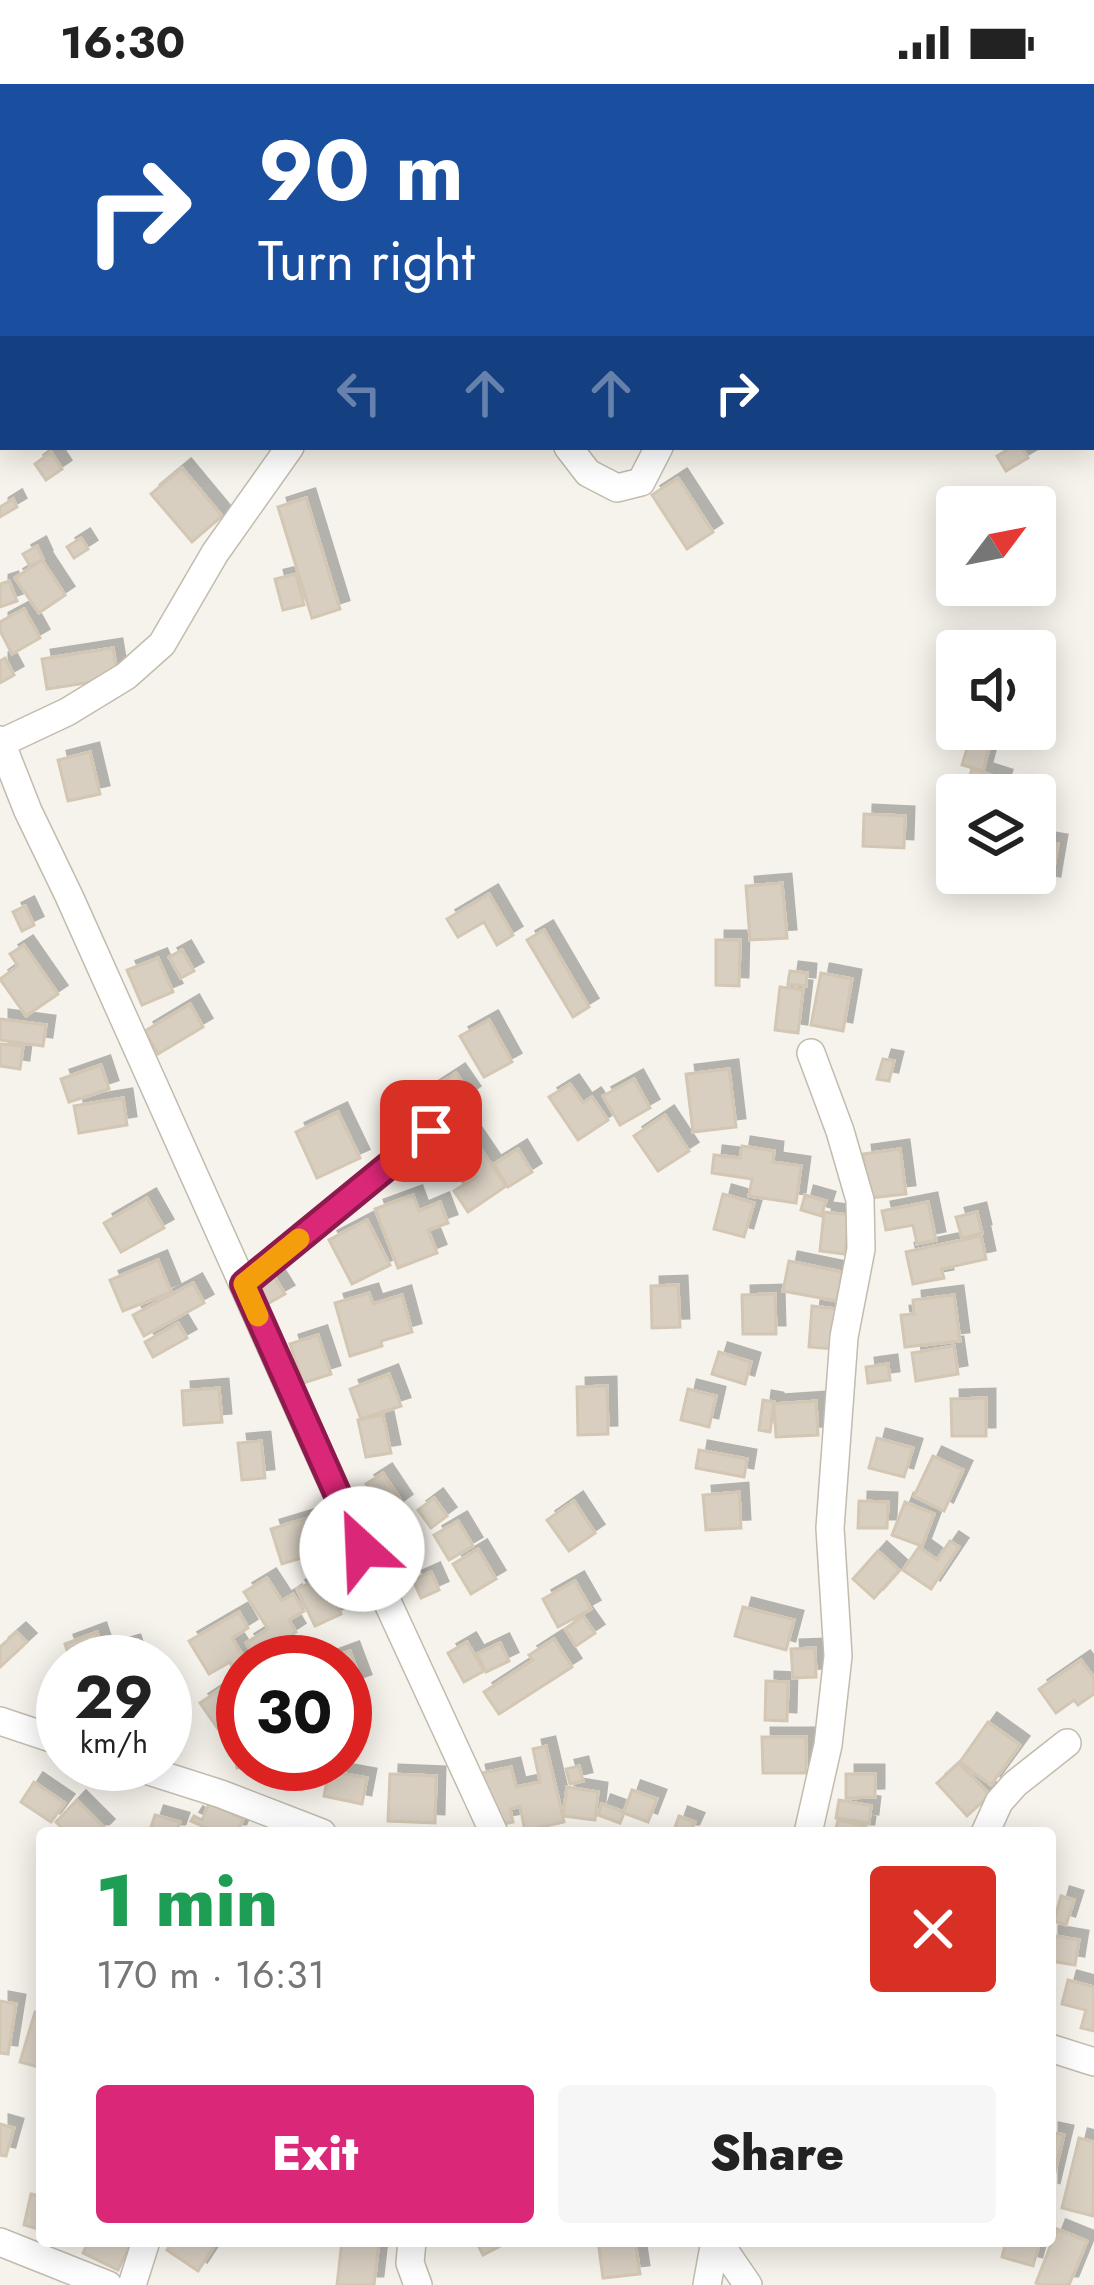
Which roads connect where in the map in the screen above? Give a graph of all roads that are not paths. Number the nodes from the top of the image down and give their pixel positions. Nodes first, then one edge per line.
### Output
1 (288, 450) edge
2 (570, 450) edge
3 (657, 450) edge
4 (1, 742) edge
5 (14, 814) edge
6 (811, 1053) dead end
7 (431, 1131) dead end
8 (244, 1284) junction
9 (0, 1721) edge
10 (36, 1733) edge
11 (1067, 1743) dead end
12 (192, 1785) edge
13 (306, 1827) edge
14 (491, 1827) edge
15 (809, 1827) edge
16 (988, 1827) edge
17 (1056, 2050) edge
18 (1094, 2062) edge
19 (0, 2242) edge
20 (144, 2247) edge
21 (411, 2247) edge
22 (717, 2247) edge
23 (722, 2247) edge
24 (108, 2285) edge
25 (132, 2285) edge
26 (418, 2285) edge
27 (707, 2285) edge
28 (748, 2285) edge

1 - 4 street
2 - 3 street
4 - 5 street
5 - 8 street
6 - 15 street
7 - 8 street
8 - 14 street
9 - 10 street
11 - 16 street
12 - 13 street
17 - 18 street
19 - 24 street
20 - 25 street
21 - 26 street
22 - 27 street
23 - 28 street

